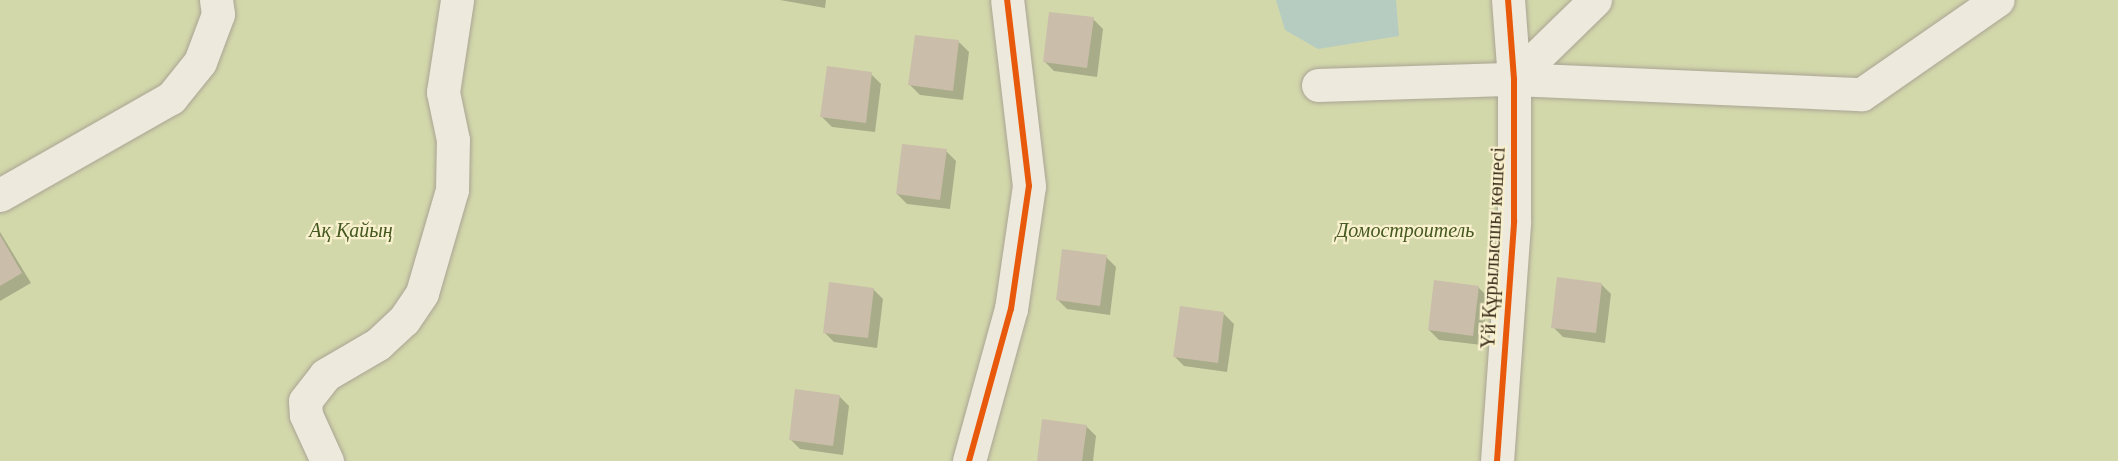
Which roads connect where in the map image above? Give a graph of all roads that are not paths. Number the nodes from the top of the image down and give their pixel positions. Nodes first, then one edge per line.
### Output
1 (216, 0) edge
2 (457, 0) edge
3 (1008, 0) edge
4 (1508, 0) edge
5 (1595, 0) edge
6 (1997, 0) edge
7 (1514, 79) junction
8 (1318, 85) dead end
9 (0, 195) edge
10 (327, 461) edge
11 (969, 461) edge
12 (1497, 461) edge

1 - 9 street
2 - 10 street
3 - 11 street
4 - 7 street, Үй Құрылысшы көшесі
5 - 7 street
6 - 7 street
7 - 8 street
7 - 12 street, Үй Құрылысшы көшесі

